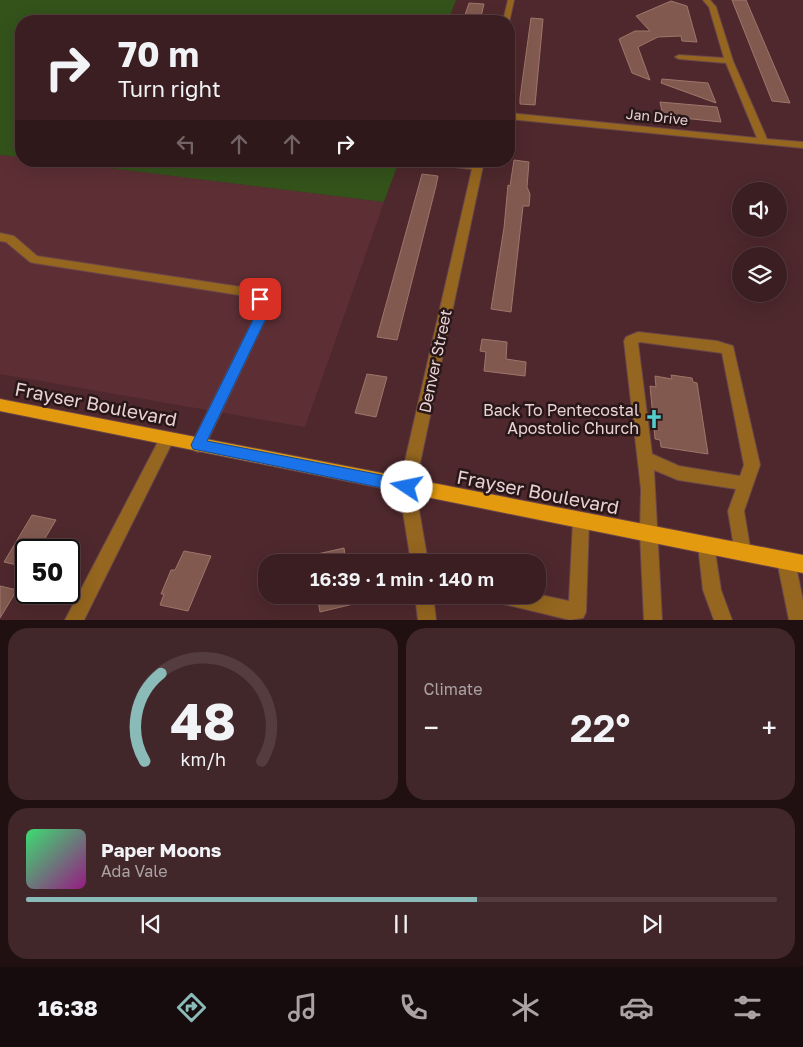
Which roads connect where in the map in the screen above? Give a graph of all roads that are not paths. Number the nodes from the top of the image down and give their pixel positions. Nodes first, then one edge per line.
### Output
1 (511, 0) edge
2 (706, 0) edge
3 (508, 15) edge
4 (679, 56) dead end
5 (729, 61) junction
6 (515, 117) edge
7 (763, 141) junction
8 (803, 146) edge
9 (477, 167) edge
10 (0, 238) edge
11 (0, 405) edge
12 (167, 439) junction
13 (198, 445) junction
14 (645, 458) junction
15 (746, 484) junction
16 (407, 487) junction
17 (581, 521) junction
18 (648, 534) junction
19 (706, 545) junction
20 (743, 552) junction
21 (418, 554) edge
22 (786, 561) junction
23 (803, 564) edge
24 (425, 604) edge
25 (539, 604) edge
26 (74, 620) edge
27 (428, 620) edge
28 (653, 620) edge
29 (723, 620) edge
30 (798, 620) edge

1 - 3 street
2 - 5 street
4 - 5 street
5 - 7 street
6 - 7 street, Jan Drive
7 - 8 street, Jan Drive
9 - 16 street, Denver Street
10 - 13 street
11 - 12 main road, Frayser Boulevard
12 - 13 main road, Frayser Boulevard
12 - 26 street
13 - 16 main road, Frayser Boulevard
14 - 15 street
14 - 15 street
14 - 18 street
15 - 20 street
16 - 17 main road, Frayser Boulevard
16 - 21 street, Denver Street
17 - 18 main road, Frayser Boulevard
17 - 25 street
18 - 19 main road, Frayser Boulevard
18 - 28 street
19 - 20 main road, Frayser Boulevard
19 - 29 street
20 - 22 main road, Frayser Boulevard
22 - 23 main road, Frayser Boulevard
22 - 30 street
24 - 27 street

